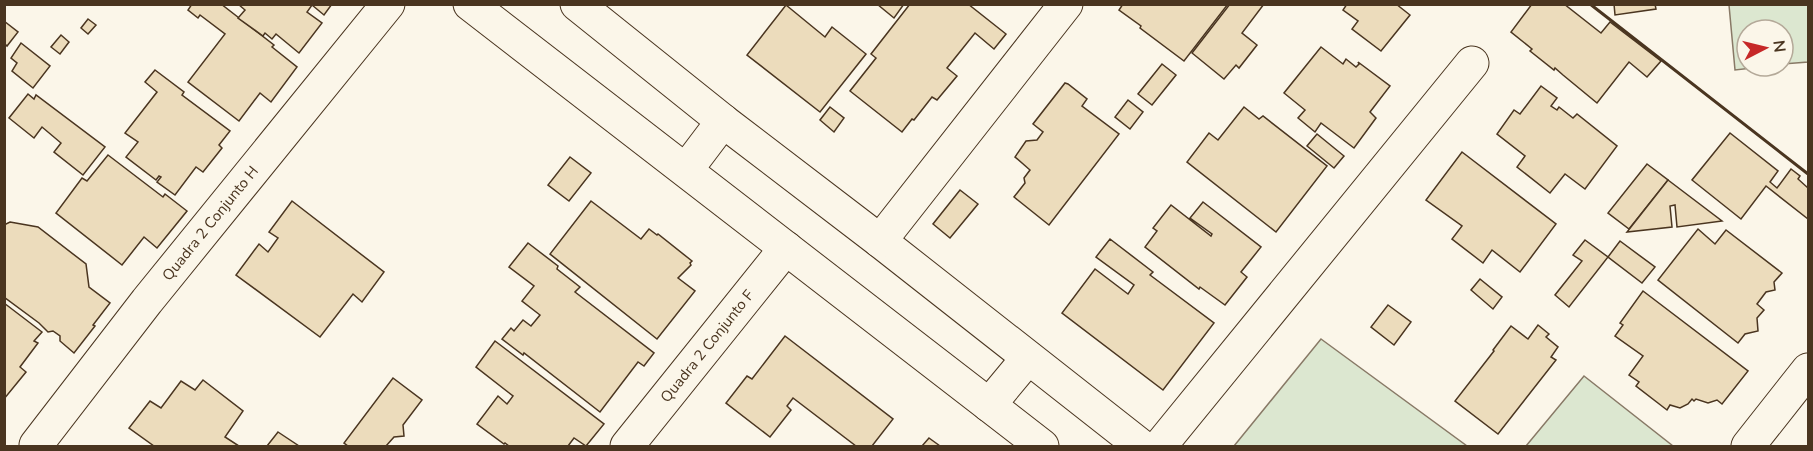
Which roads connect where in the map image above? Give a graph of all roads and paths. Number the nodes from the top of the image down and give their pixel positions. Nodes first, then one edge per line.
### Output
1 (388, 4) edge
2 (470, 4) edge
3 (577, 4) edge
4 (1066, 4) edge
5 (613, 15) edge
6 (1472, 63) dead end
7 (723, 121) junction
8 (686, 170) junction
9 (880, 241) junction
10 (786, 248) junction
11 (1028, 358) junction
12 (1809, 370) edge
13 (989, 405) junction
14 (36, 445) dead end
15 (627, 447) edge
16 (1042, 447) edge
17 (1141, 447) edge
18 (1160, 447) edge
19 (1748, 447) edge

1 - 14 street, Quadra 2 Conjunto H
2 - 8 street
3 - 5 street
4 - 9 street
5 - 7 street
6 - 18 street
7 - 8 street
7 - 9 street
8 - 10 street
9 - 11 street
10 - 13 street
10 - 15 street, Quadra 2 Conjunto F
11 - 13 street
11 - 17 street
12 - 19 street
13 - 16 street

